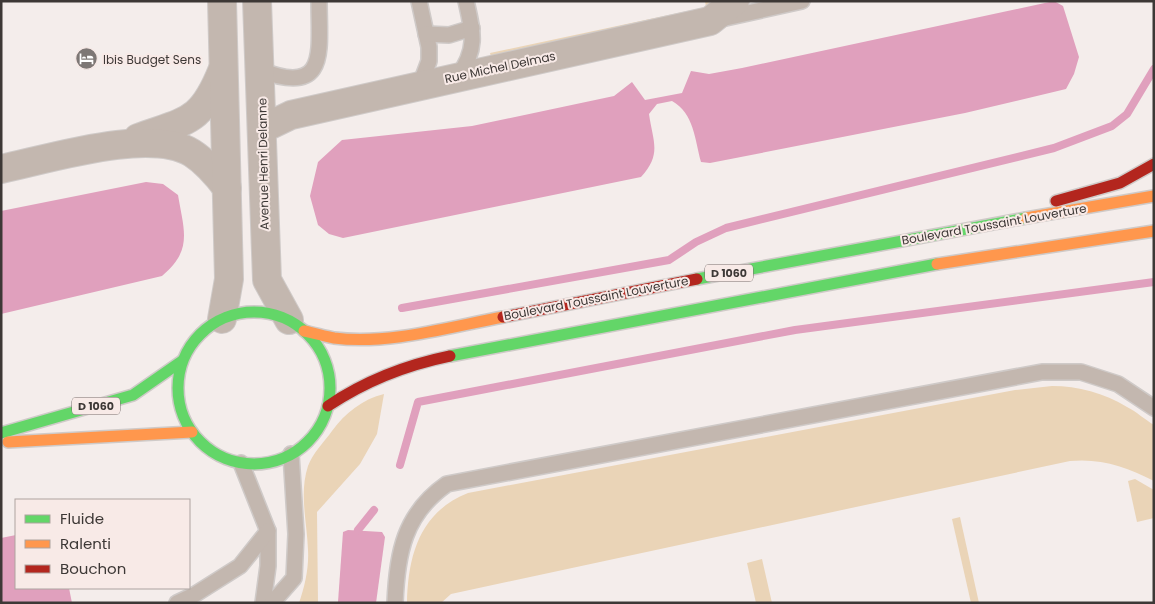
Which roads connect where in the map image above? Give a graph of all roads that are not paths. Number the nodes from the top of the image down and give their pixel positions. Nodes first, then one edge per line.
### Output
1 (222, 1) edge
2 (257, 1) edge
3 (319, 1) edge
4 (419, 1) edge
5 (466, 1) edge
6 (735, 1) edge
7 (802, 1) edge
8 (710, 22) junction
9 (472, 28) junction
10 (426, 34) junction
11 (224, 65) junction
12 (260, 70) junction
13 (458, 76) junction
14 (420, 85) junction
15 (262, 129) junction
16 (122, 144) junction
17 (1154, 164) edge
18 (1, 170) edge
19 (227, 188) junction
20 (1154, 196) edge
21 (1154, 231) edge
22 (822, 254) junction
23 (222, 319) junction
24 (296, 325) junction
25 (182, 361) junction
26 (328, 406) junction
27 (1154, 408) edge
28 (192, 432) junction
29 (1, 433) edge
30 (1, 443) edge
31 (291, 454) junction
32 (241, 463) junction
33 (268, 531) junction
34 (177, 603) edge
35 (263, 603) edge
36 (272, 603) edge
37 (394, 603) edge

1 - 11 street
2 - 12 street, Avenue Henri Delanne
3 - 12 lane
4 - 10 lane
5 - 9 lane
6 - 8 street, Rue Michel Delmas
7 - 8 lane
8 - 13 street, Rue Michel Delmas
9 - 10 lane
9 - 13 lane
10 - 14 lane
11 - 16 street
11 - 19 street
12 - 15 street, Avenue Henri Delanne
13 - 14 street, Rue Michel Delmas
14 - 15 street, Rue Michel Delmas
15 - 24 street, Avenue Henri Delanne
16 - 18 street
16 - 19 street
17 - 22 main road
19 - 23 street
20 - 22 main road, Boulevard Toussaint Louverture / D 1060
21 - 26 main road, D 1060
22 - 24 main road, Boulevard Toussaint Louverture / D 1060
23 - 24 main road
23 - 25 main road
24 - 26 main road
25 - 28 main road
25 - 29 main road, D 1060
26 - 31 main road
27 - 37 lane
28 - 30 main road
28 - 32 main road
31 - 32 main road
31 - 36 lane
32 - 33 lane
33 - 34 lane
33 - 35 lane

